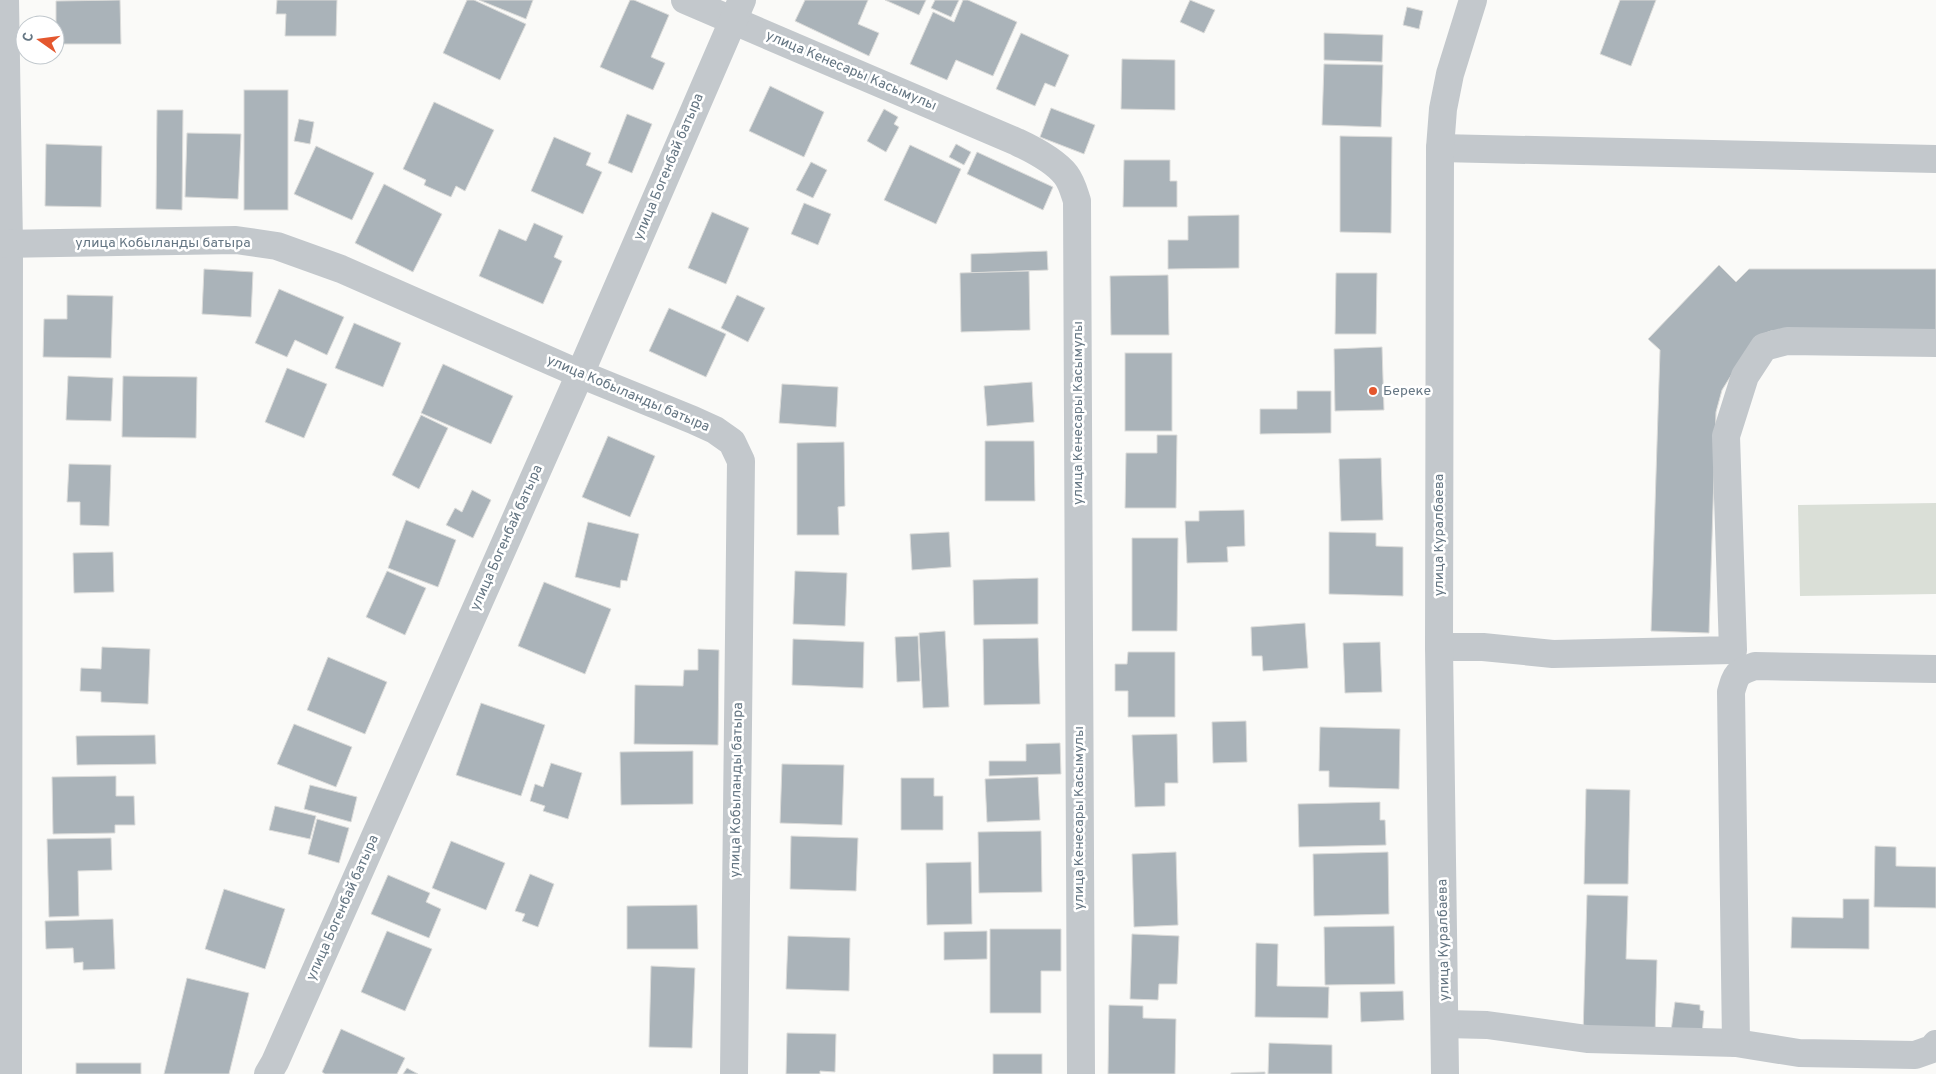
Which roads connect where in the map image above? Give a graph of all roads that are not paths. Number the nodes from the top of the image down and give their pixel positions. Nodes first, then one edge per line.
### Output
1 (5, 0) edge
2 (685, 0) edge
3 (1473, 0) edge
4 (737, 10) edge
5 (1440, 148) junction
6 (1936, 159) edge
7 (4, 244) edge
8 (1936, 343) edge
9 (580, 374) junction
10 (1439, 647) junction
11 (1936, 669) edge
12 (4, 808) edge
13 (1445, 1024) junction
14 (1736, 1043) junction
15 (1936, 1044) edge
16 (8, 1074) edge
17 (268, 1074) edge
18 (734, 1074) edge
19 (1081, 1074) edge
20 (1445, 1074) edge

1 - 7 street
2 - 4 street, улица Кенесары Касымулы
3 - 5 street, улица Куралбаева
4 - 9 street, улица Богенбай батыра
4 - 19 street, улица Кенесары Касымулы
5 - 6 street
5 - 10 street, улица Куралбаева
7 - 9 street, улица Кобыланды батыра
7 - 12 street
8 - 10 street
9 - 17 street, улица Богенбай батыра
9 - 18 street, улица Кобыланды батыра
10 - 13 street, улица Куралбаева
11 - 14 street
12 - 16 street
13 - 14 street
13 - 20 street, улица Куралбаева
14 - 15 street

